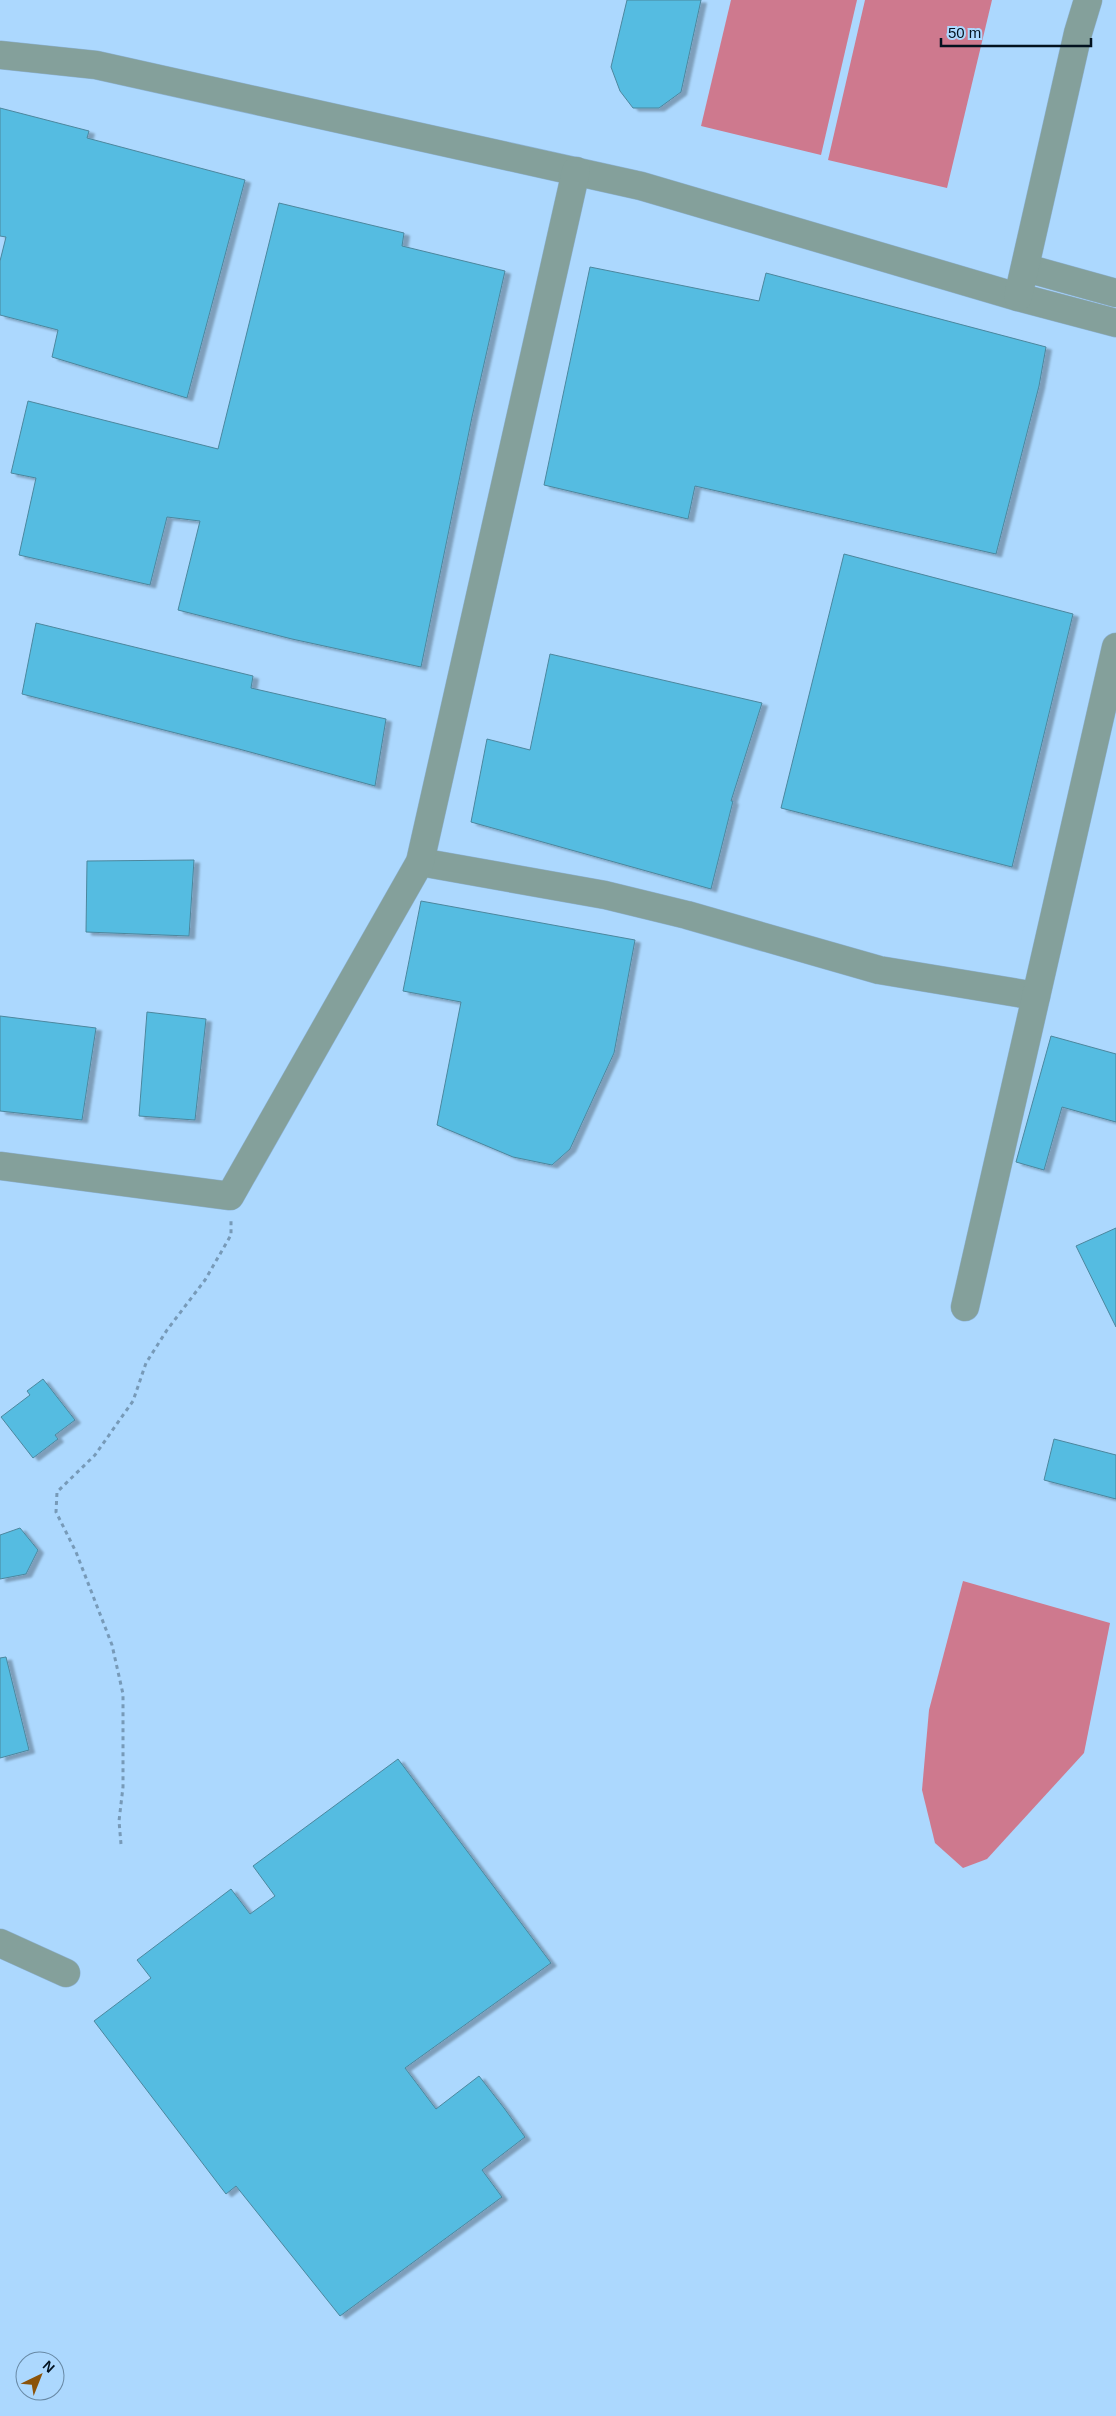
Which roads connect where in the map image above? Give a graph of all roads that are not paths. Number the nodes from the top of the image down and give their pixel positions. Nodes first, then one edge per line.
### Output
1 (1088, 0) edge
2 (0, 55) edge
3 (576, 171) junction
4 (1026, 268) junction
5 (1116, 293) edge
6 (1018, 297) junction
7 (1116, 323) edge
8 (1116, 647) edge
9 (420, 862) junction
10 (1036, 996) junction
11 (0, 1166) edge
12 (965, 1307) dead end
13 (0, 1943) edge
14 (66, 1973) dead end

1 - 4 lane
2 - 3 lane
3 - 6 lane
3 - 9 lane
4 - 5 lane
4 - 6 lane
6 - 7 lane
8 - 10 lane
9 - 10 lane
9 - 11 lane
10 - 12 lane
13 - 14 lane

